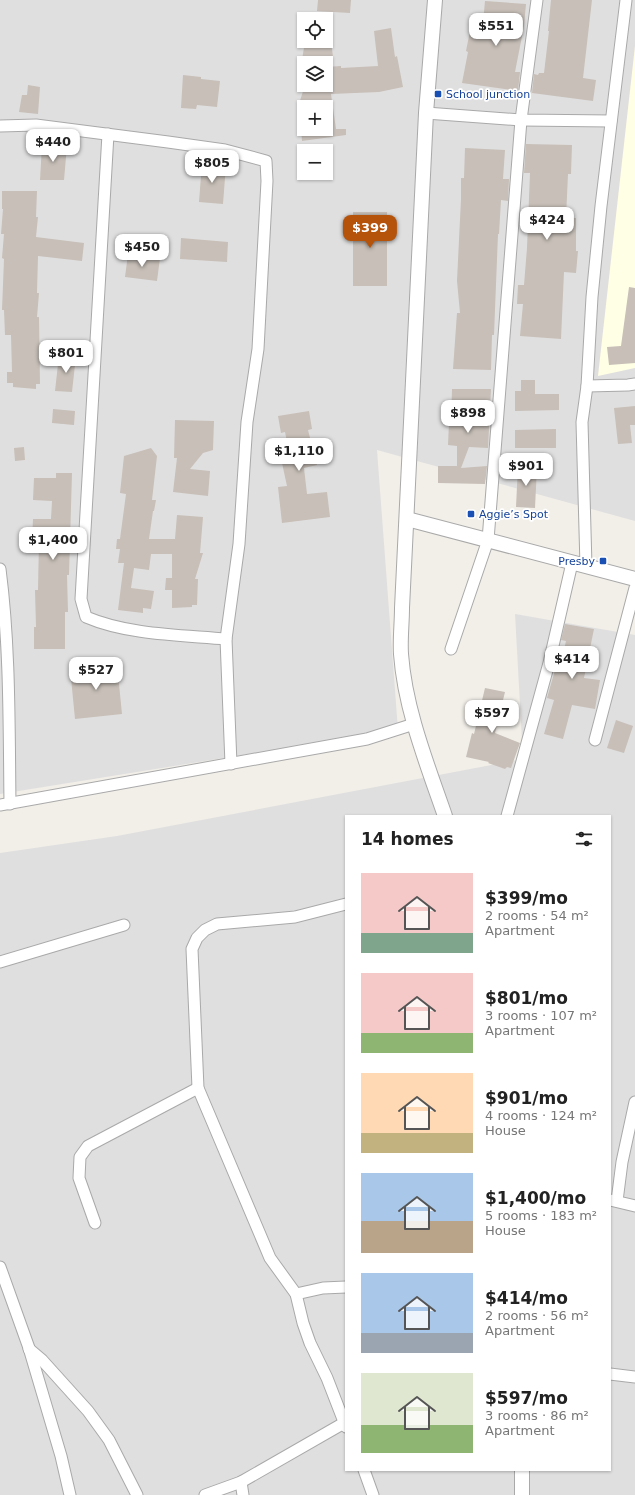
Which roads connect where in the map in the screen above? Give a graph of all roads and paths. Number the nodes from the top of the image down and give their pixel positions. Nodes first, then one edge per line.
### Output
1 (435, 0) edge
2 (538, 0) edge
3 (626, 0) edge
4 (426, 113) junction
5 (521, 120) junction
6 (611, 121) junction
7 (0, 126) edge
8 (108, 134) junction
9 (635, 384) edge
10 (587, 386) junction
11 (407, 519) junction
12 (488, 540) junction
13 (579, 564) junction
14 (0, 569) edge
15 (635, 579) edge
16 (635, 588) edge
17 (226, 639) junction
18 (451, 650) dead end
19 (414, 724) junction
20 (595, 740) dead end
21 (231, 764) junction
22 (5, 804) edge
23 (445, 815) edge
24 (507, 815) edge
25 (345, 904) edge
26 (124, 925) dead end
27 (0, 962) edge
28 (198, 1088) junction
29 (635, 1102) edge
30 (614, 1201) edge
31 (635, 1206) edge
32 (95, 1223) dead end
33 (0, 1267) edge
34 (345, 1287) edge
35 (296, 1294) junction
36 (29, 1348) junction
37 (611, 1374) edge
38 (635, 1377) edge
39 (345, 1425) edge
40 (364, 1471) edge
41 (522, 1471) edge
42 (241, 1482) junction
43 (70, 1495) edge
44 (137, 1495) edge
45 (205, 1495) edge
46 (243, 1495) edge
47 (373, 1495) edge
48 (522, 1495) edge

1 - 4 street
2 - 5 street
3 - 6 street
4 - 5 street
4 - 11 street
5 - 6 street
5 - 12 street
6 - 10 street
7 - 8 street
8 - 17 street
8 - 17 street
9 - 10 street
10 - 13 street
11 - 12 street
11 - 19 street
12 - 13 street
12 - 18 street
13 - 15 street
13 - 24 street
14 - 22 street
16 - 20 street
17 - 21 street
19 - 21 street
19 - 23 street
21 - 22 street
25 - 28 street
26 - 27 street
28 - 32 street
28 - 35 street
29 - 30 street
30 - 31 street
33 - 36 street
34 - 35 street
35 - 39 street
36 - 43 street
36 - 44 street
37 - 38 street
39 - 42 street
40 - 47 street
41 - 48 street
42 - 45 street
42 - 46 street

